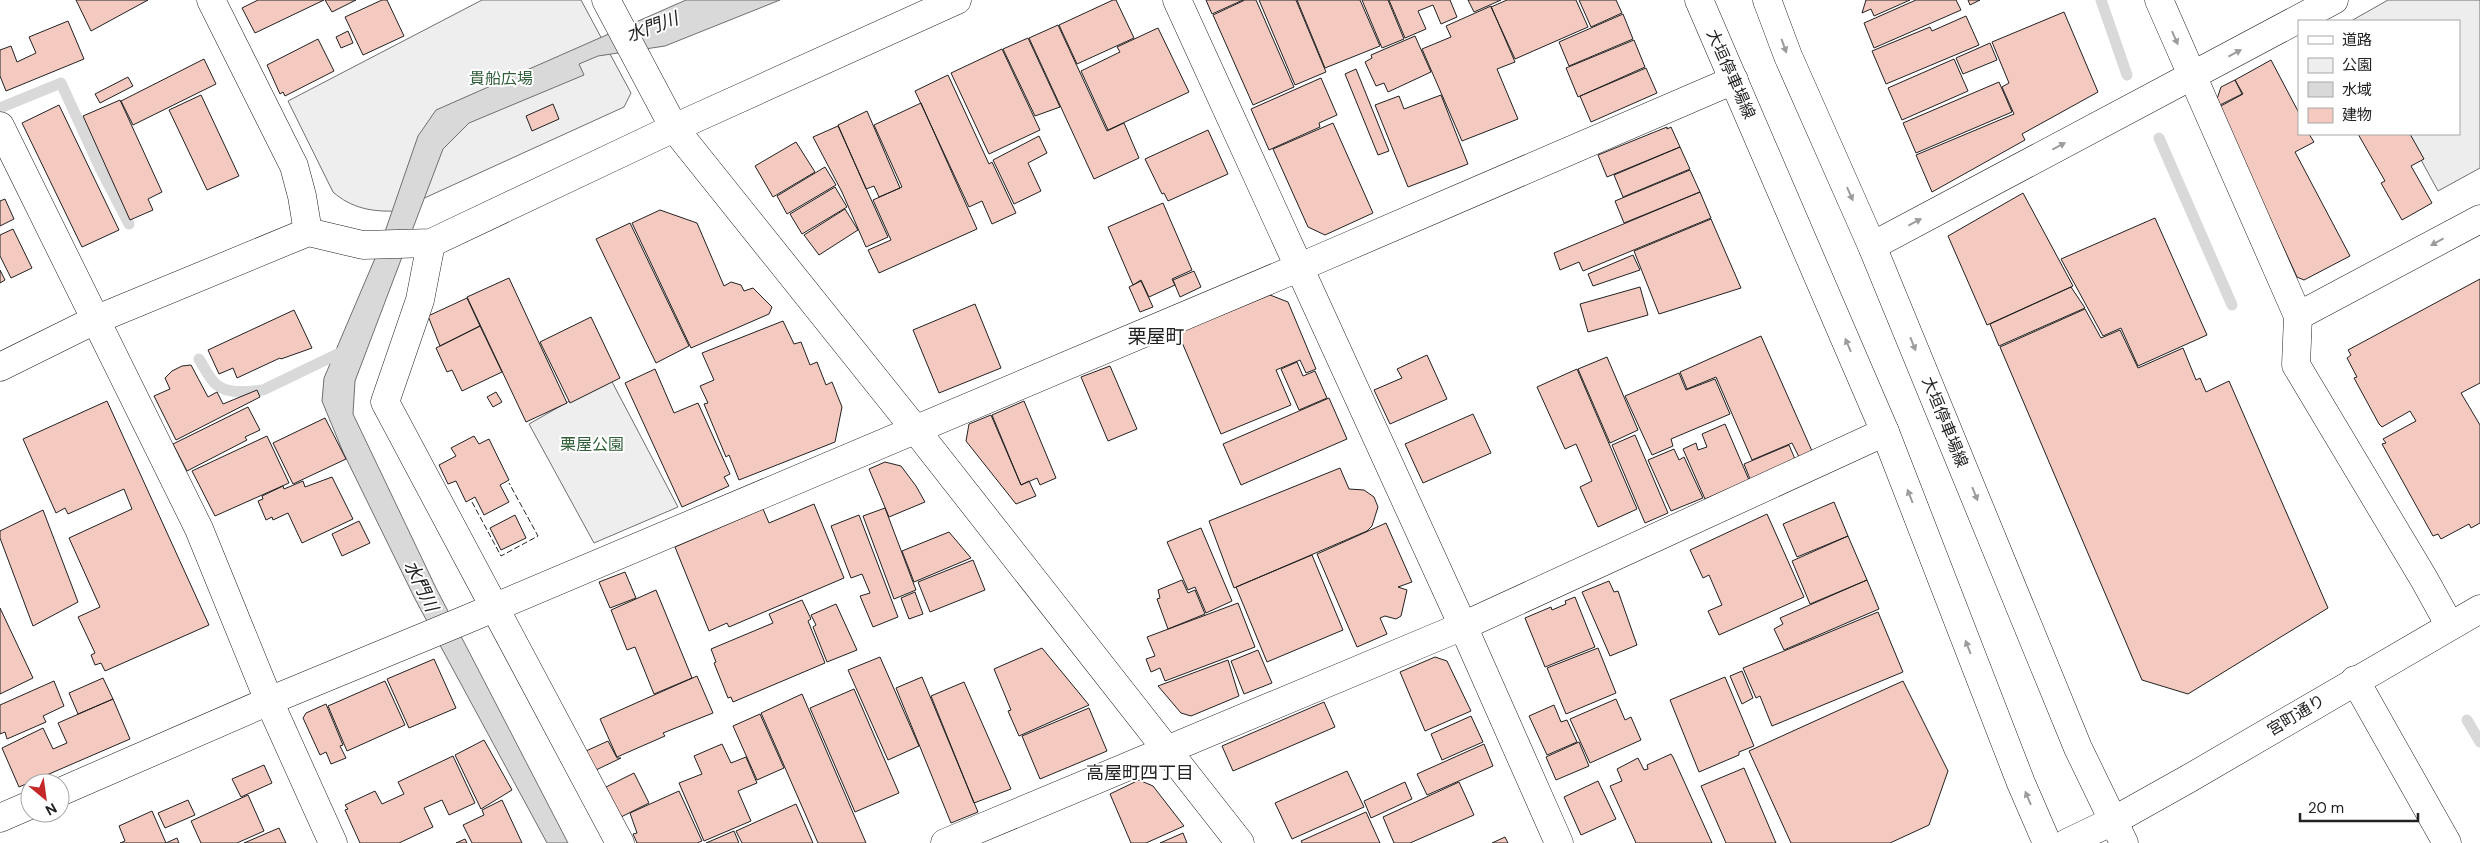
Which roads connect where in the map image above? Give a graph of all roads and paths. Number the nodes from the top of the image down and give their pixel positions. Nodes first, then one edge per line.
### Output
1 (211, 0) edge
2 (606, 0) edge
3 (957, 0) edge
4 (1177, 0) edge
5 (1699, 0) edge
6 (1767, 0) edge
7 (2158, 0) edge
8 (2334, 0) edge
9 (2192, 76) junction
10 (1734, 80) junction
11 (0, 126) edge
12 (674, 128) junction
13 (2480, 219) edge
14 (308, 232) junction
15 (431, 243) junction
16 (1872, 246) junction
17 (1300, 267) junction
18 (2298, 316) junction
19 (95, 320) junction
20 (0, 367) edge
21 (915, 429) junction
22 (1885, 432) junction
23 (494, 608) junction
24 (2480, 609) edge
25 (1464, 626) junction
26 (2450, 626) junction
27 (2354, 680) junction
28 (269, 701) junction
29 (1166, 750) junction
30 (70, 788) edge
31 (20, 809) edge
32 (0, 818) edge
33 (2118, 832) edge
34 (333, 843) edge
35 (620, 843) edge
36 (946, 843) edge
37 (1240, 843) edge
38 (1559, 843) edge
39 (2047, 843) edge
40 (2067, 843) edge
41 (2447, 843) edge

1 - 14 street
2 - 12 street
3 - 12 street
4 - 17 street
5 - 10 street, 大垣停車場線
6 -> 16 street, 大垣停車場線
7 -> 9 street
9 -> 8 street
16 -> 9 street
9 - 18 street
10 - 17 street
22 -> 10 street, 大垣停車場線
11 - 19 street
12 - 15 street
12 - 21 street
13 -> 18 street
14 - 15 street
14 - 19 street
15 - 23 street
16 -> 33 street, 大垣停車場線
17 - 21 street
17 - 25 street
18 - 26 street
19 - 20 street
19 - 28 street
21 - 23 street
21 - 29 street
22 - 25 street
39 -> 22 street, 大垣停車場線
23 - 28 street
23 - 35 street
24 - 26 street, 宮町通り
25 - 29 street
25 - 38 street
26 - 27 street, 宮町通り
27 - 33 street, 宮町通り
27 - 41 street
28 - 30 street
28 - 34 street
29 - 36 street
29 - 37 street
31 - 32 street
33 - 40 street, 宮町通り

